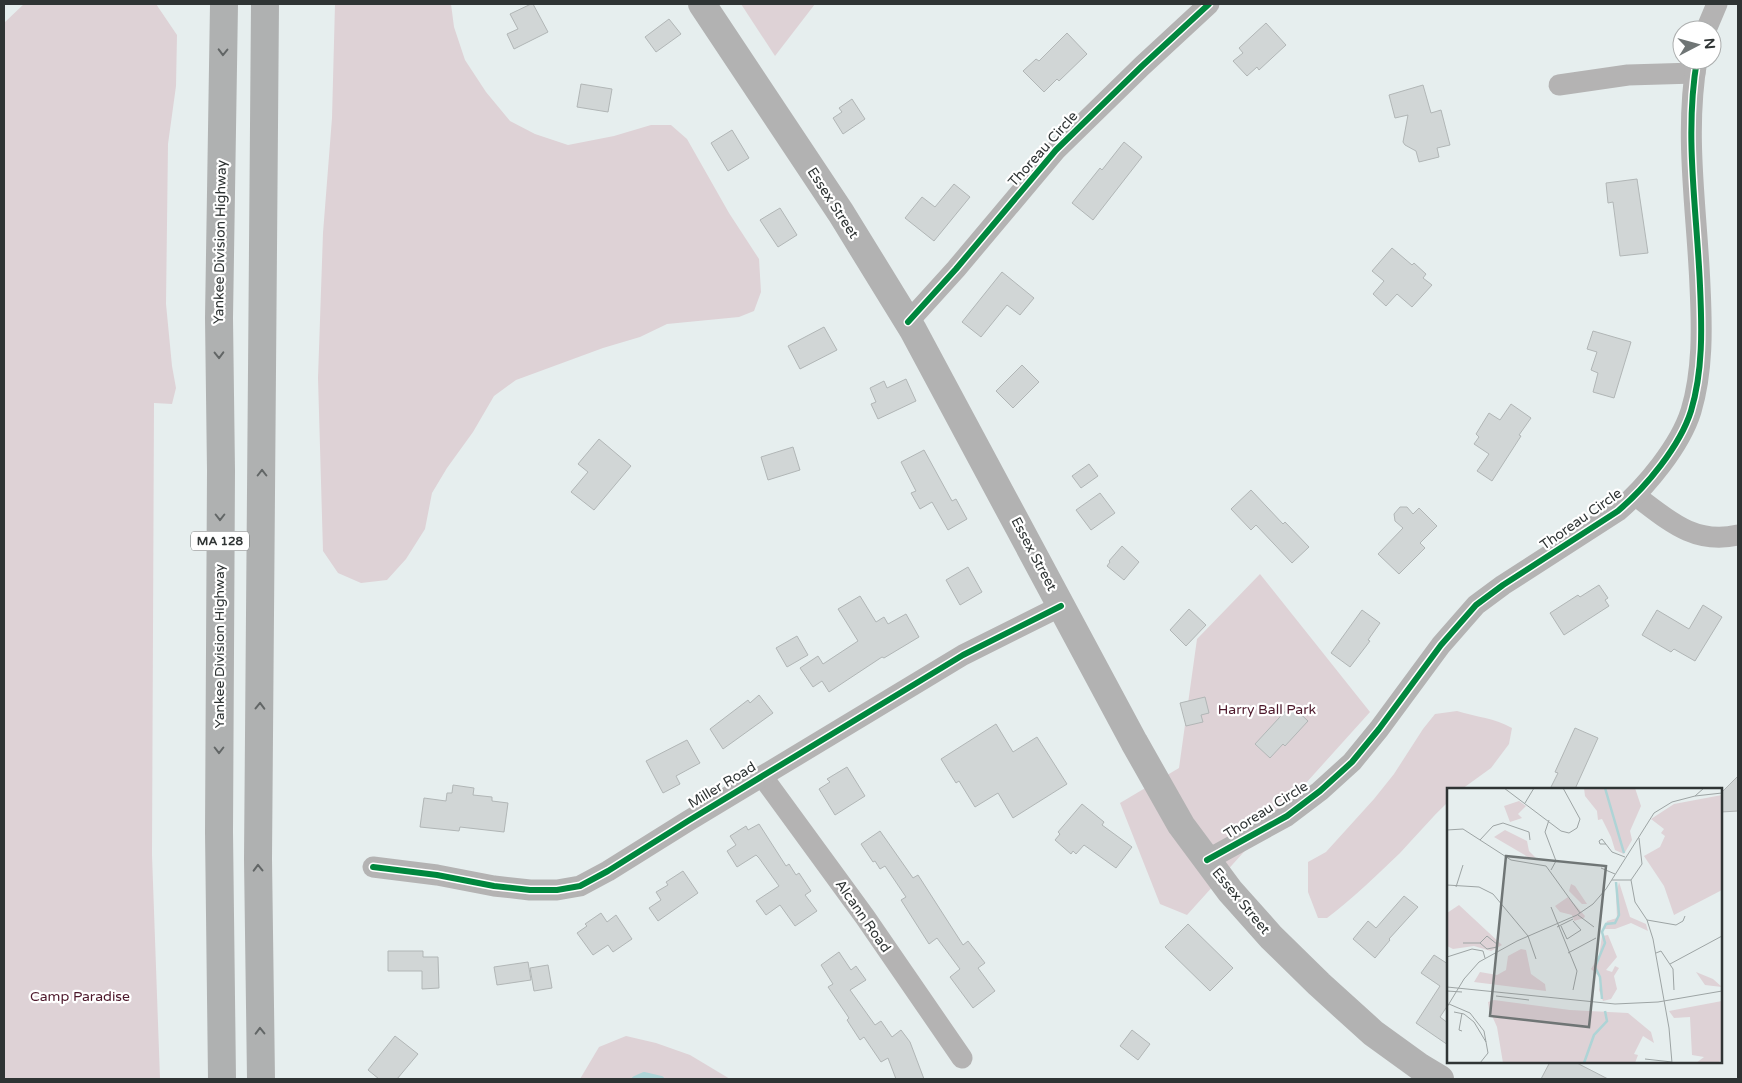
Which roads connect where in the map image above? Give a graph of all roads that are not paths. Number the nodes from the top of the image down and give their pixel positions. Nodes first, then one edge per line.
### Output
1 (224, 4) edge
2 (265, 4) edge
3 (702, 4) edge
4 (1209, 4) edge
5 (1717, 4) edge
6 (1710, 20) edge
7 (1672, 69) edge
8 (1696, 70) edge
9 (1559, 85) dead end
10 (908, 322) junction
11 (1636, 496) junction
12 (1738, 535) edge
13 (1061, 606) junction
14 (762, 776) junction
15 (1207, 860) junction
16 (373, 867) dead end
17 (962, 1058) dead end
18 (222, 1079) edge
19 (261, 1079) edge
20 (1440, 1079) edge

1 -> 18 highway, Yankee Division Highway / MA 128
19 -> 2 highway, MA 128
3 - 10 main road, Essex Street
4 - 10 street, Thoreau Circle
5 - 6 street
7 - 9 street
8 - 11 street, Thoreau Circle
10 - 13 main road, Essex Street
11 - 12 street
11 - 15 street, Thoreau Circle
13 - 14 street, Miller Road
13 - 15 main road, Essex Street
14 - 16 street, Miller Road
14 - 17 street, Alcann Road
15 - 20 main road, Essex Street

